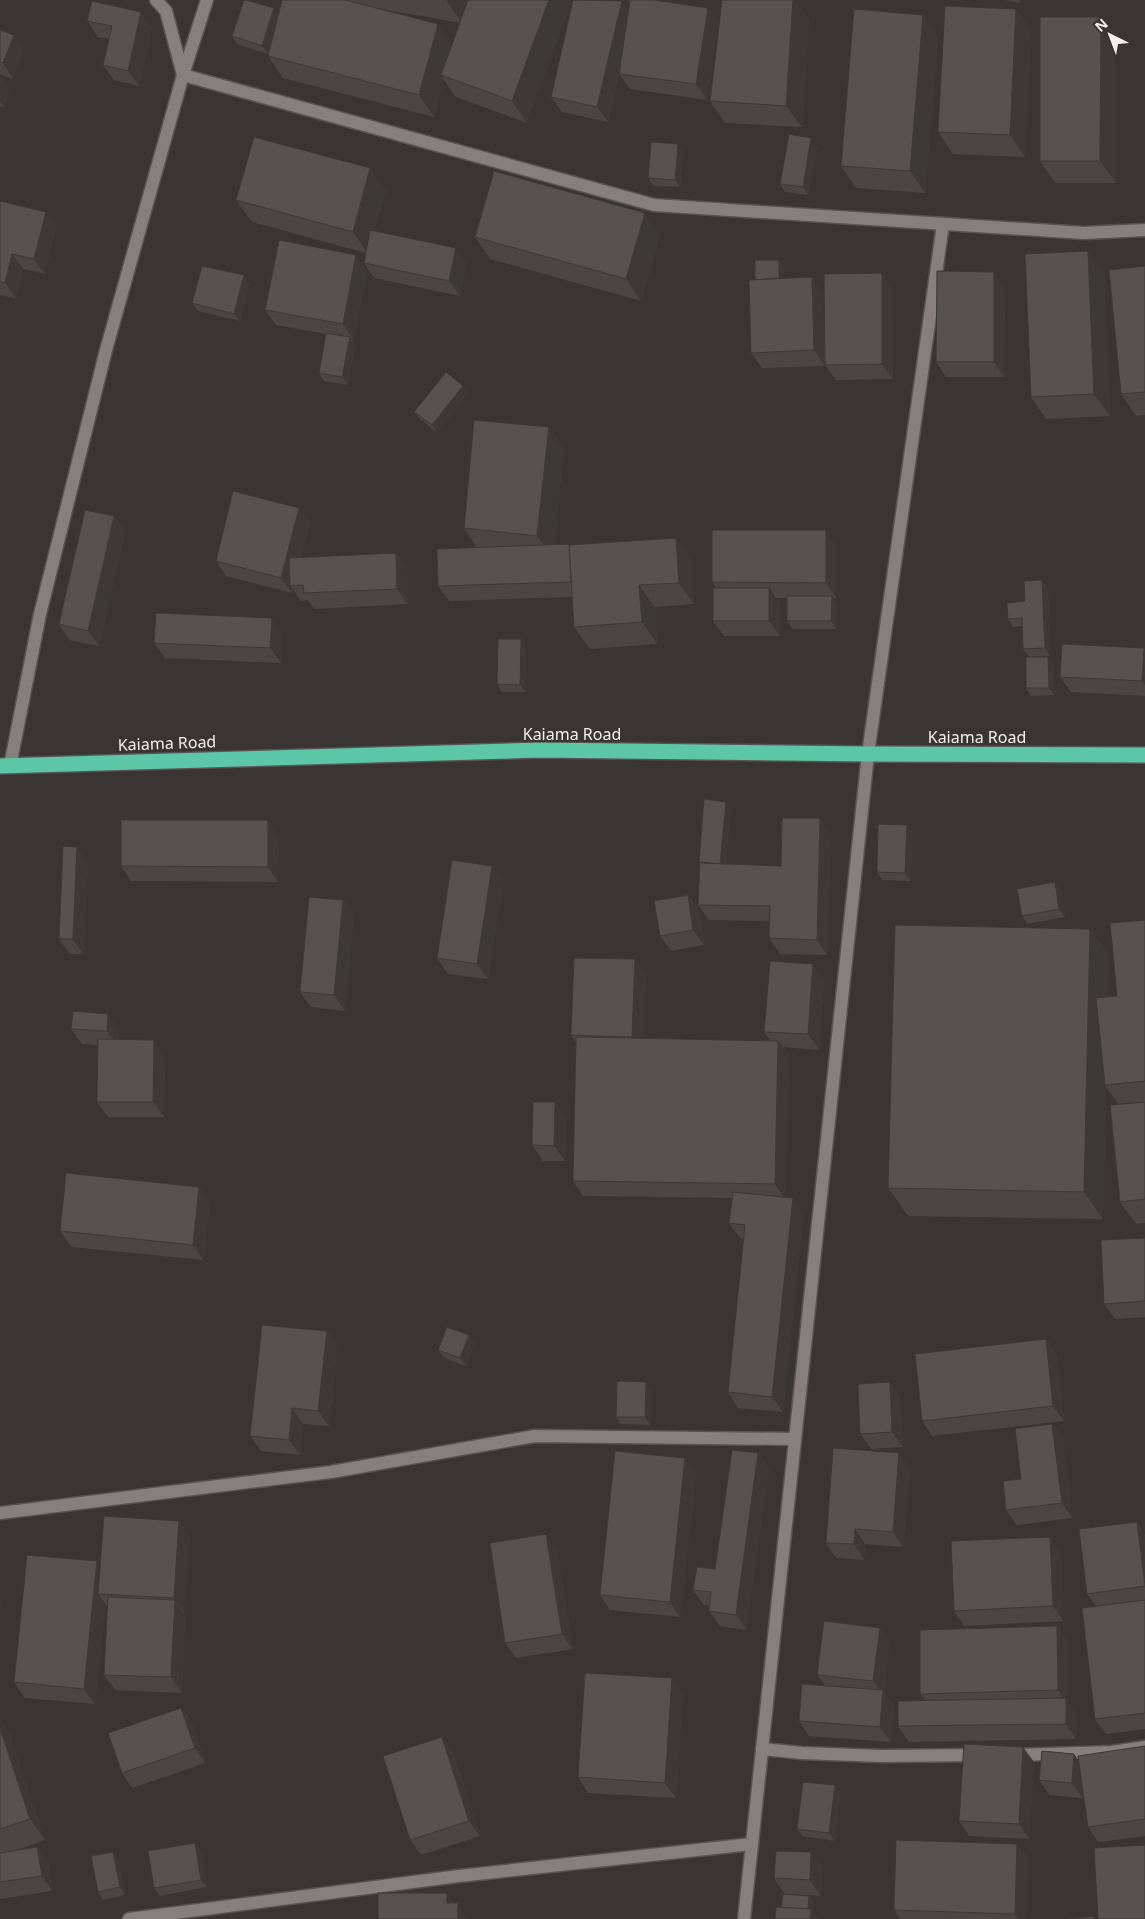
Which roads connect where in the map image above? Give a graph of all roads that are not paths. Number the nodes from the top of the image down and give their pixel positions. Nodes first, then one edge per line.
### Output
1 (156, 0) edge
2 (207, 0) edge
3 (183, 75) junction
4 (943, 224) junction
5 (1145, 230) edge
6 (868, 754) junction
7 (1145, 755) edge
8 (5, 766) edge
9 (795, 1439) junction
10 (0, 1513) edge
11 (1145, 1747) edge
12 (762, 1749) junction
13 (752, 1844) junction
14 (129, 1919) edge
15 (744, 1919) edge

1 - 3 street
2 - 3 street
3 - 4 street
3 - 8 street
4 - 5 street
4 - 6 street
6 - 7 highway, Kaiama Road
6 - 8 highway, Kaiama Road
6 - 9 street
9 - 10 street
9 - 12 street
11 - 12 street
12 - 13 street
13 - 14 street
13 - 15 street

